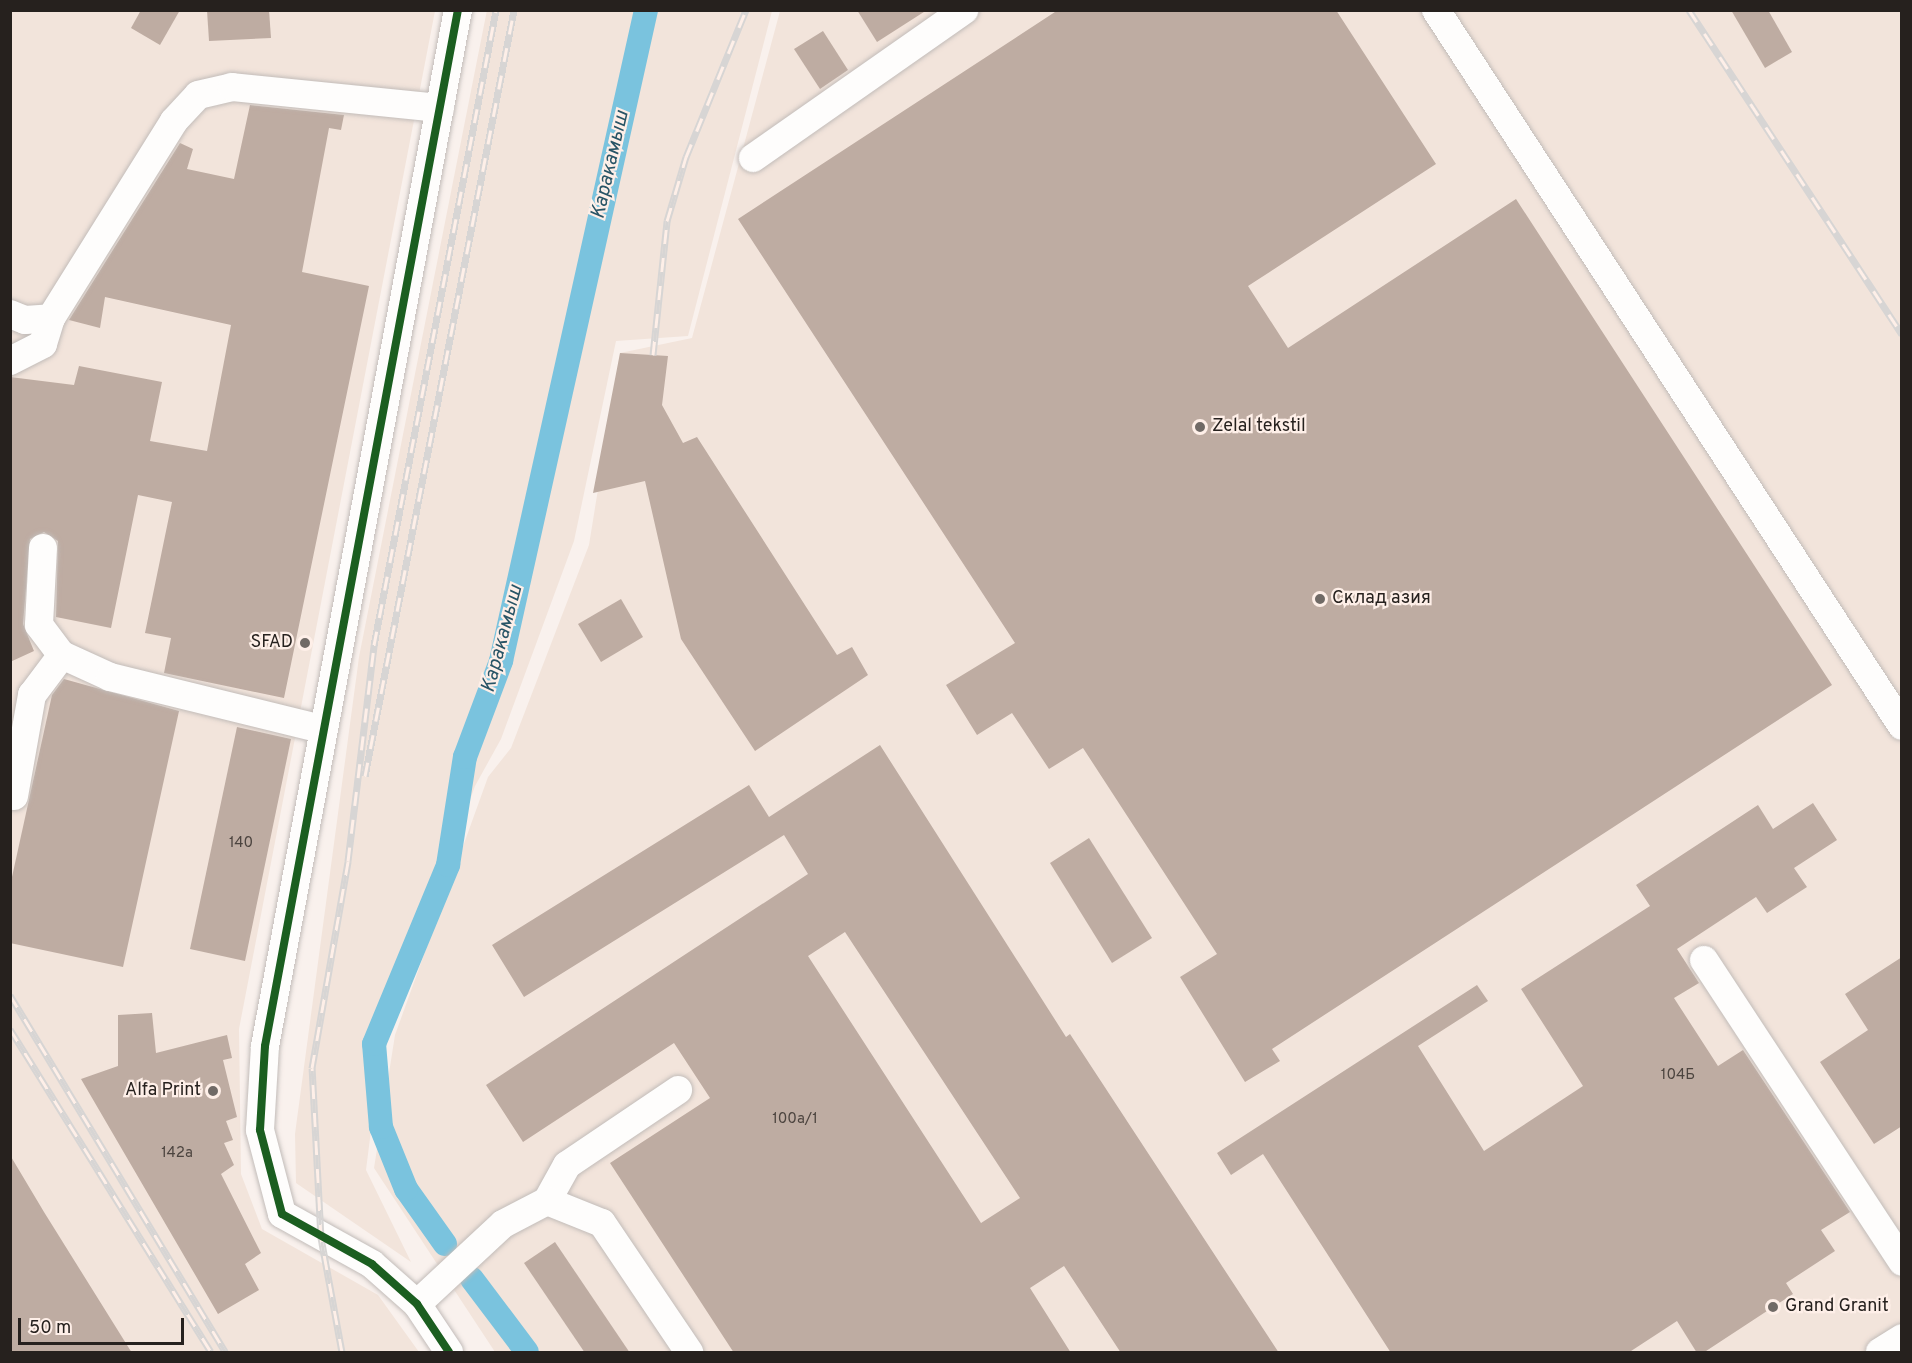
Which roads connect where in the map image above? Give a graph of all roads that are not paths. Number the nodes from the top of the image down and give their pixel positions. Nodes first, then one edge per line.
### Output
1 (458, 10) edge
2 (964, 10) edge
3 (1436, 10) edge
4 (440, 108) junction
5 (753, 158) dead end
6 (10, 314) edge
7 (51, 318) junction
8 (10, 361) edge
9 (43, 548) dead end
10 (62, 655) junction
11 (1902, 726) edge
12 (321, 729) junction
13 (14, 796) dead end
14 (1704, 960) dead end
15 (678, 1090) dead end
16 (547, 1201) junction
17 (1902, 1262) edge
18 (417, 1304) junction
19 (1902, 1338) edge
20 (449, 1353) edge
21 (689, 1353) edge
22 (1880, 1353) edge

1 - 4 street
2 - 5 street
3 - 11 street
4 - 7 street
4 - 12 street
6 - 7 street
7 - 8 street
9 - 10 street
10 - 12 street
10 - 13 street
12 - 18 street
14 - 17 street
15 - 16 street
16 - 18 street
16 - 21 street
18 - 20 street
19 - 22 street

